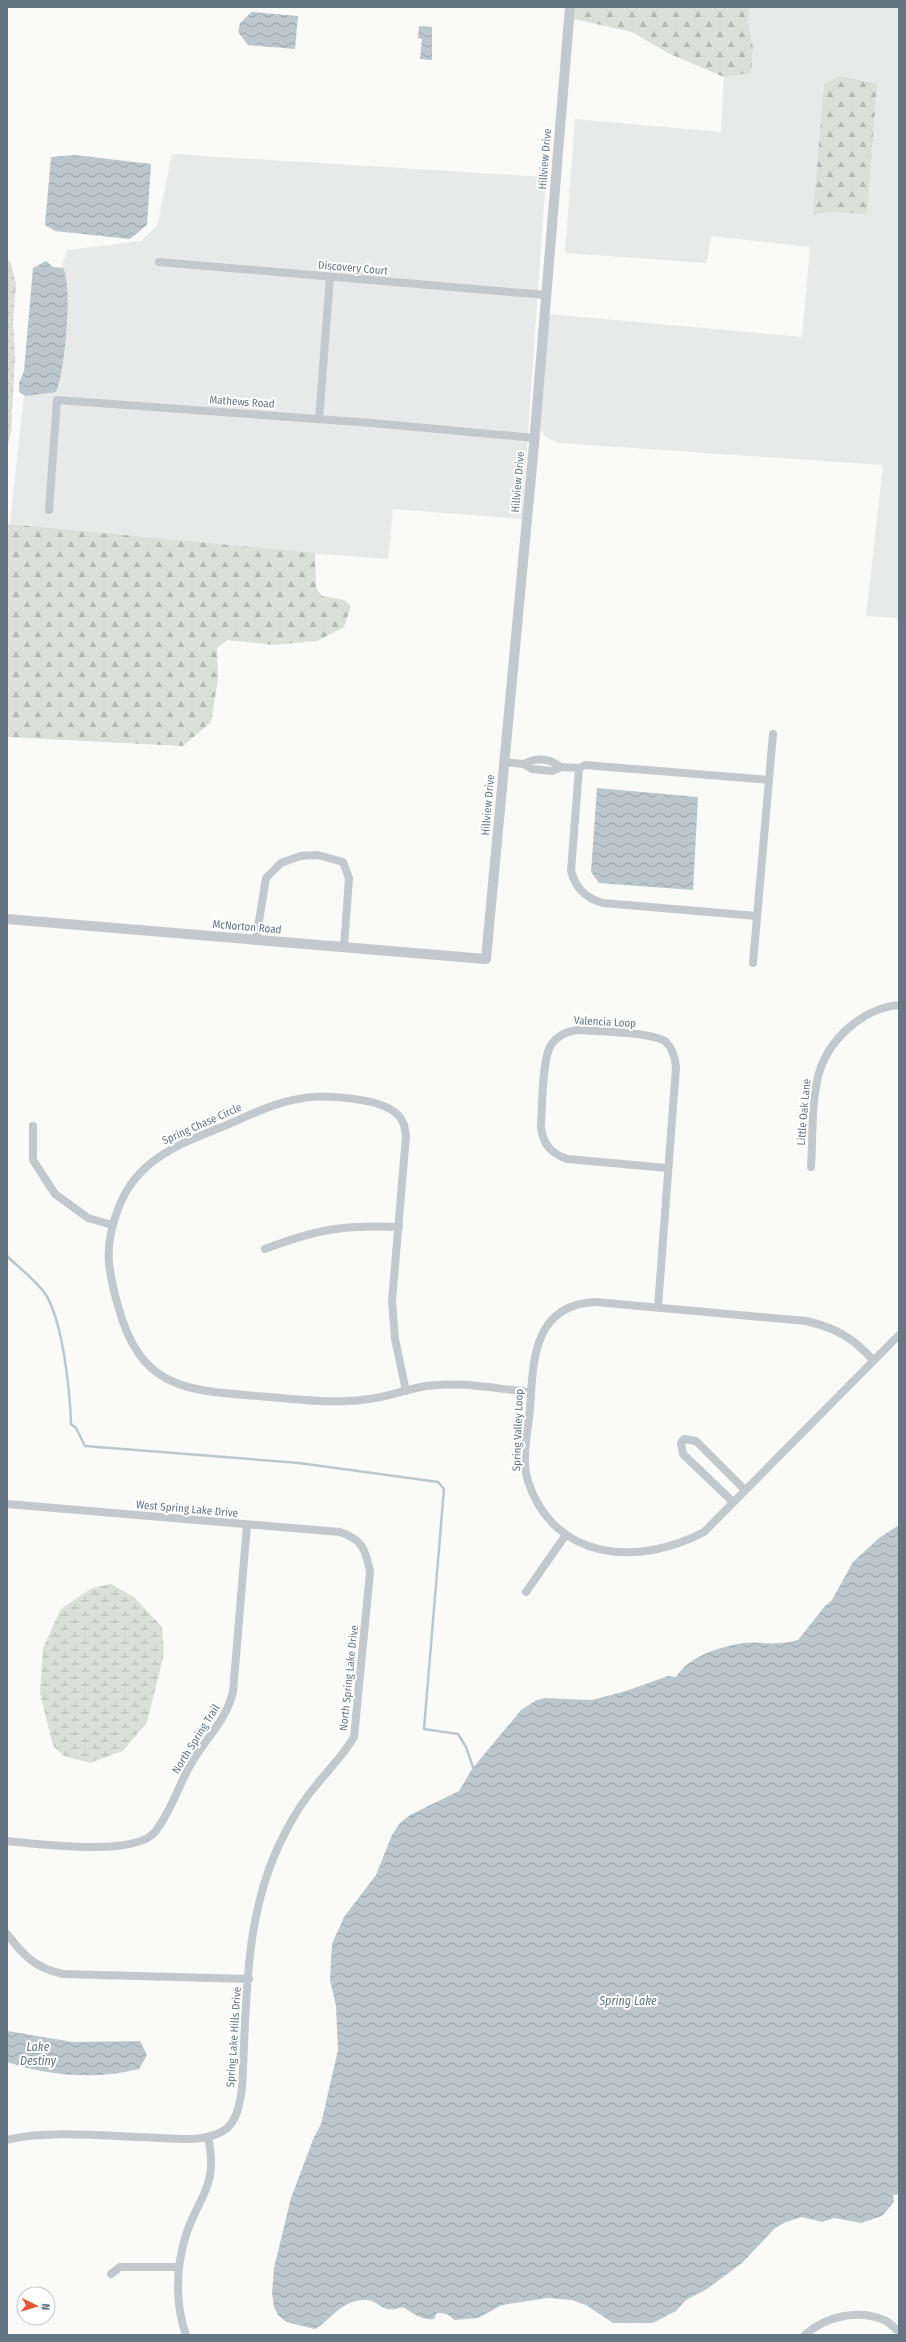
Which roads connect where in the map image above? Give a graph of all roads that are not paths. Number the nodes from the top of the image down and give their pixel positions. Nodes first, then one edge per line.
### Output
1 (570, 7) edge
2 (159, 262) dead end
3 (330, 277) junction
4 (546, 295) junction
5 (319, 419) junction
6 (534, 438) junction
7 (49, 510) dead end
8 (773, 734) dead end
9 (542, 760) junction
10 (504, 762) junction
11 (524, 764) junction
12 (561, 767) junction
13 (579, 768) junction
14 (541, 770) junction
15 (769, 780) junction
16 (757, 916) junction
17 (7, 920) edge
18 (256, 940) junction
19 (344, 947) junction
20 (486, 959) joint
21 (753, 963) dead end
22 (899, 1005) edge
23 (33, 1126) dead end
24 (811, 1167) dead end
25 (668, 1168) junction
26 (112, 1225) junction
27 (399, 1227) junction
28 (265, 1249) dead end
29 (658, 1307) junction
30 (899, 1335) edge
31 (873, 1360) junction
32 (406, 1391) junction
33 (531, 1392) junction
34 (745, 1490) junction
35 (733, 1502) junction
36 (7, 1504) edge
37 (247, 1525) junction
38 (565, 1536) junction
39 (361, 1545) joint
40 (526, 1592) dead end
41 (7, 1841) edge
42 (7, 1934) edge
43 (249, 1978) junction
44 (208, 2137) junction
45 (7, 2140) edge
46 (178, 2267) junction
47 (111, 2274) dead end
48 (899, 2332) edge
49 (186, 2335) edge
50 (805, 2335) edge

1 - 4 street, Hillview Drive
2 - 3 street, Discovery Court
3 - 4 street, Discovery Court
3 - 5 street
4 - 6 street, Hillview Drive
5 - 6 street, Mathews Road
5 - 7 street, Mathews Road
6 - 10 street, Hillview Drive
8 - 15 street
9 - 11 street
9 - 12 street
9 - 14 street
10 - 11 street
10 - 20 street, Hillview Drive
11 - 14 street
12 - 13 street
12 - 14 street
13 - 15 street
13 - 16 street
15 - 16 street
16 - 21 street
17 - 18 street, McNorton Road
18 - 19 street, McNorton Road
18 - 19 street
19 - 20 street, McNorton Road
22 - 24 street, Little Oak Lane
23 - 26 street
25 - 25 street, Valencia Loop
25 - 29 street, Valencia Loop
26 - 27 street, Spring Chase Circle
26 - 32 street, Spring Chase Circle
27 - 28 street
27 - 32 street, Spring Chase Circle
29 - 31 street, Spring Valley Loop
29 - 33 street, Spring Valley Loop
30 - 31 street
31 - 34 street, Spring Valley Loop
32 - 33 street, Spring Chase Circle
33 - 38 street, Spring Valley Loop
34 - 35 street, Spring Valley Loop
34 - 35 street
35 - 38 street, Spring Valley Loop
36 - 37 street, West Spring Lake Drive
37 - 39 street, West Spring Lake Drive
37 - 41 street, North Spring Trail
38 - 40 street
39 - 43 street, North Spring Lake Drive
42 - 43 street, Spring Lake Hills Drive
43 - 44 street, Spring Lake Hills Drive
44 - 45 street, Spring Lake Hills Drive
44 - 46 street
46 - 47 street
46 - 49 street
48 - 50 street

